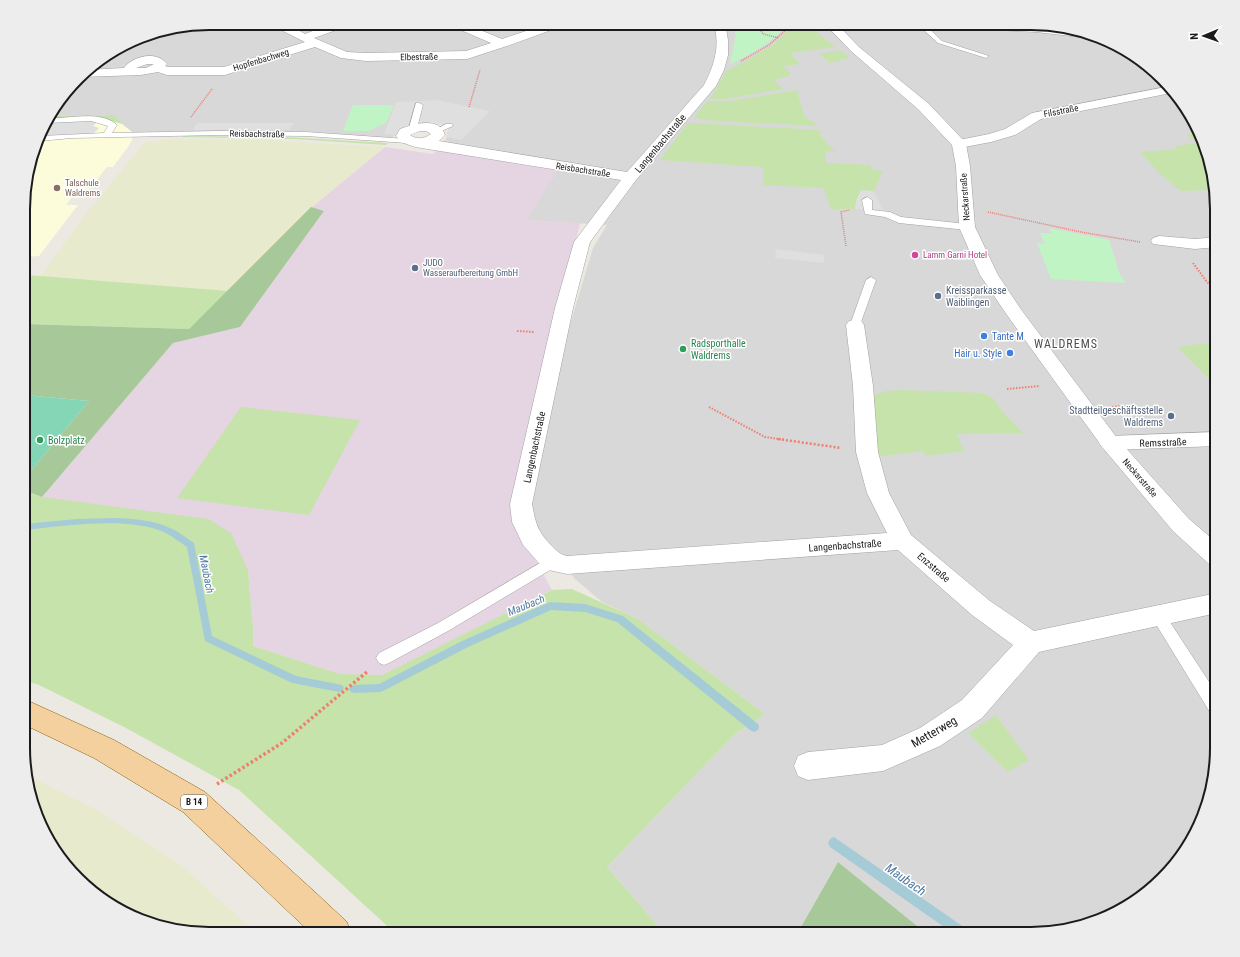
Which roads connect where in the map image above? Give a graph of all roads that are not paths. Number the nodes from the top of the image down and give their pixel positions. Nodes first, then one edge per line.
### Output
1 (289, 30) edge
2 (327, 30) edge
3 (470, 30) edge
4 (542, 30) edge
5 (721, 30) edge
6 (836, 30) edge
7 (927, 30) edge
8 (304, 38) junction
9 (315, 43) junction
10 (503, 44) junction
11 (986, 56) dead end
12 (93, 73) edge
13 (1165, 91) edge
14 (419, 105) dead end
15 (54, 121) edge
16 (449, 126) dead end
17 (436, 131) joint
18 (106, 136) junction
19 (412, 137) junction
20 (45, 139) edge
21 (959, 144) junction
22 (631, 177) junction
23 (867, 200) dead end
24 (967, 227) junction
25 (1159, 241) road end
26 (1210, 243) edge
27 (871, 280) dead end
28 (855, 325) joint
29 (1210, 439) edge
30 (1110, 443) junction
31 (903, 541) junction
32 (1210, 551) edge
33 (552, 562) junction
34 (1210, 606) edge
35 (1159, 617) junction
36 (1031, 642) junction
37 (384, 658) road end
38 (1210, 698) edge
39 (30, 714) edge
40 (808, 766) dead end
41 (328, 927) edge

1 - 8 street, Elbestraße
2 - 8 street
3 - 10 street
4 - 10 street, Elbestraße
5 - 22 street, Langenbachstraße
6 - 21 street
7 - 11 lane
8 - 9 street, Elbestraße
9 - 10 street, Elbestraße
9 - 12 street, Hopfenbachweg
13 - 21 street, Filsstraße
14 - 19 lane
15 - 18 lane
16 - 17 lane
17 - 19 street
18 - 19 lane, Reisbachstraße
18 - 20 lane, Reisbachstraße
19 - 22 street, Reisbachstraße
21 - 24 street, Neckarstraße
22 - 33 street, Langenbachstraße
23 - 24 lane
24 - 30 street, Neckarstraße
25 - 26 street
27 - 28 lane, Enzstraße
28 - 31 street, Enzstraße
29 - 30 street, Remsstraße
30 - 32 street, Neckarstraße
31 - 33 street, Langenbachstraße
31 - 36 street, Enzstraße
33 - 37 lane
34 - 35 street
35 - 36 street
35 - 38 lane
36 - 40 street, Metterweg
39 - 41 main road, B 14

